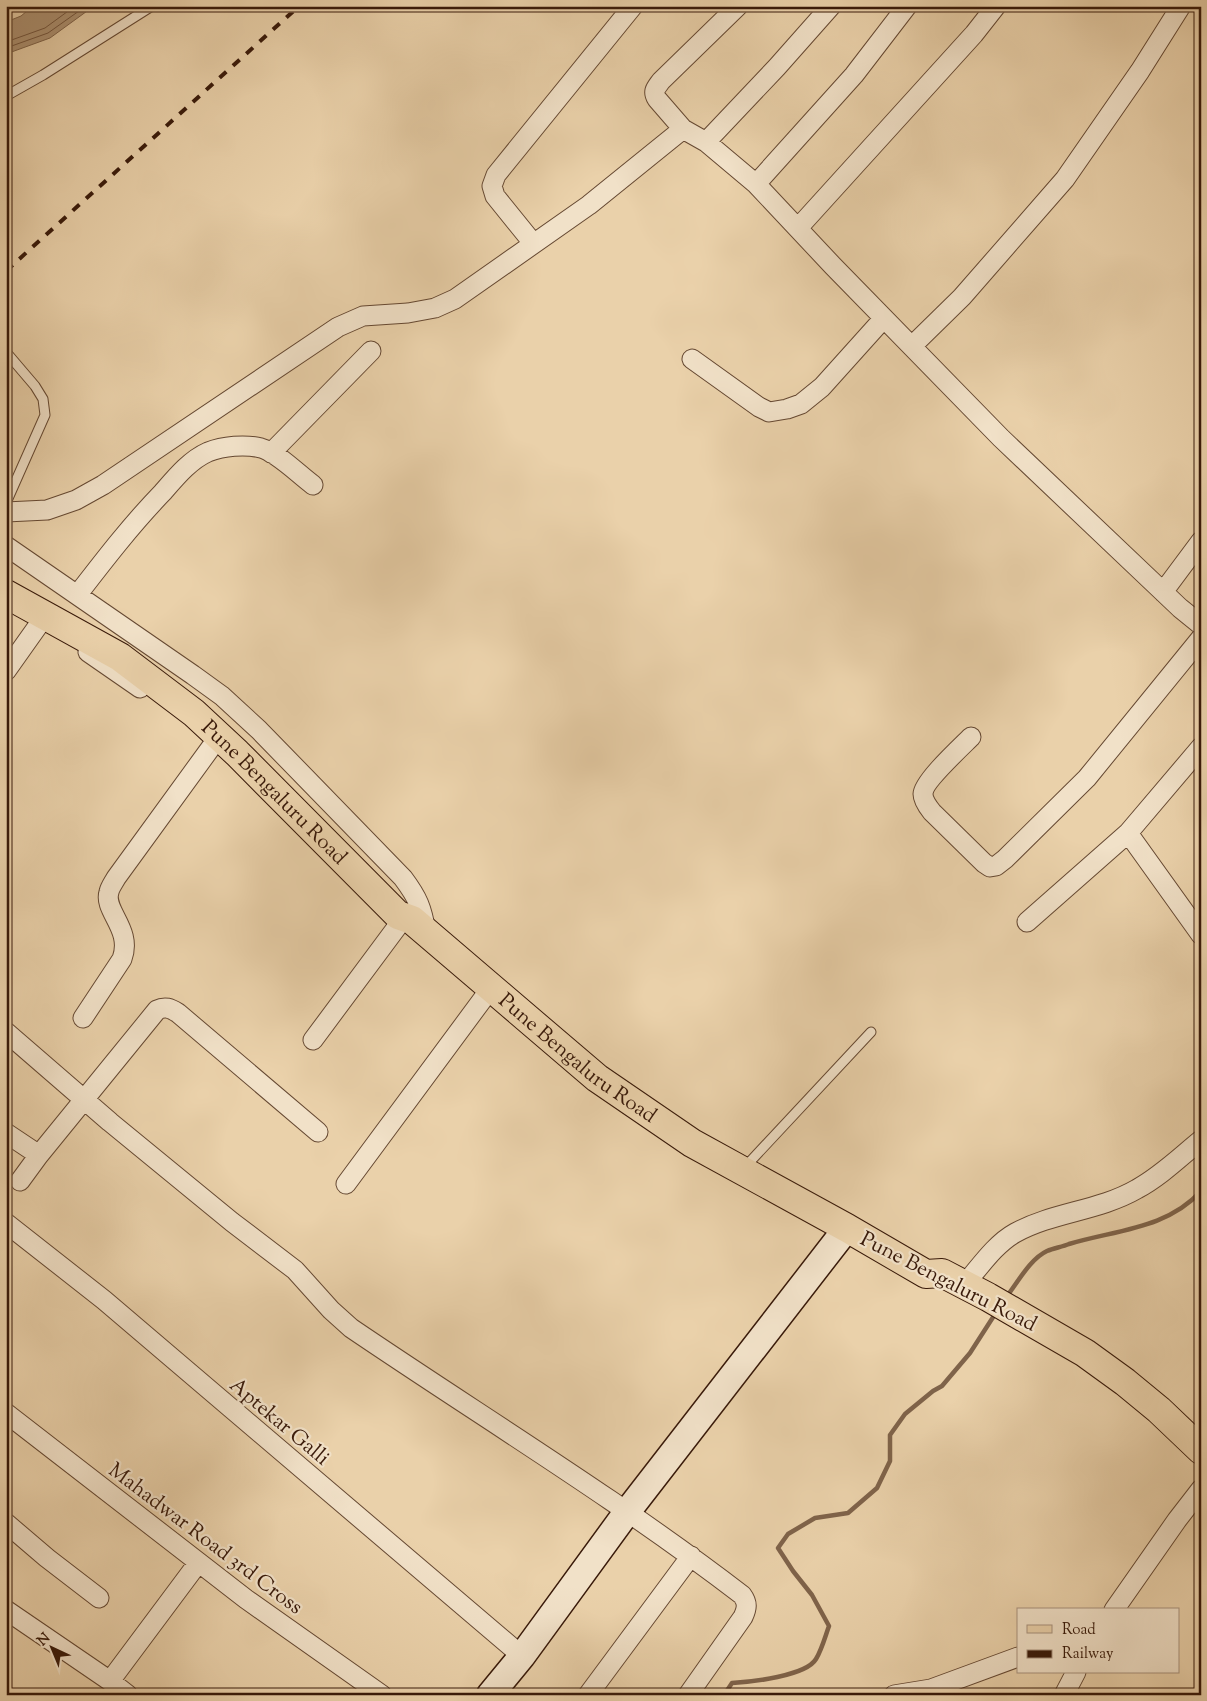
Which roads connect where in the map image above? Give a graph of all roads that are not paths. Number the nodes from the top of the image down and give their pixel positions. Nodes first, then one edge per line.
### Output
1 (152, 6) edge
2 (633, 6) edge
3 (738, 6) edge
4 (831, 6) edge
5 (907, 6) edge
6 (996, 6) edge
7 (1181, 6) edge
8 (6, 96) edge
9 (683, 129) junction
10 (706, 142) junction
11 (756, 184) junction
12 (798, 228) junction
13 (534, 243) junction
14 (884, 318) junction
15 (912, 346) junction
16 (371, 351) dead end
17 (6, 352) edge
18 (692, 358) dead end
19 (271, 453) junction
20 (313, 485) dead end
21 (6, 503) edge
22 (6, 512) edge
23 (1201, 541) edge
24 (6, 546) edge
25 (6, 575) edge
26 (1163, 592) junction
27 (6, 594) edge
28 (78, 594) junction
29 (6, 605) edge
30 (40, 623) junction
31 (1201, 624) edge
32 (1201, 638) edge
33 (6, 671) edge
34 (971, 737) dead end
35 (212, 746) junction
36 (1201, 746) edge
37 (1128, 833) junction
38 (1027, 922) dead end
39 (412, 926) junction
40 (1201, 935) edge
41 (492, 988) junction
42 (83, 1018) dead end
43 (6, 1032) edge
44 (871, 1032) dead end
45 (313, 1040) dead end
46 (85, 1100) junction
47 (318, 1132) dead end
48 (6, 1133) edge
49 (1201, 1140) edge
50 (39, 1155) junction
51 (743, 1170) junction
52 (20, 1181) dead end
53 (346, 1184) dead end
54 (6, 1222) edge
55 (847, 1228) junction
56 (926, 1274) junction
57 (964, 1284) junction
58 (982, 1304) junction
59 (1015, 1323) junction
60 (6, 1413) edge
61 (1201, 1450) edge
62 (1201, 1468) edge
63 (1201, 1489) edge
64 (627, 1512) junction
65 (6, 1523) edge
66 (691, 1556) junction
67 (198, 1563) junction
68 (99, 1598) dead end
69 (1115, 1608) edge
70 (6, 1610) edge
71 (522, 1656) junction
72 (1017, 1657) edge
73 (1075, 1674) edge
74 (110, 1681) junction
75 (128, 1695) edge
76 (382, 1695) edge
77 (490, 1695) edge
78 (588, 1695) edge
79 (688, 1695) edge
80 (894, 1695) edge
81 (1064, 1695) edge

1 - 8 lane
2 - 13 street
3 - 9 street
4 - 10 street
5 - 11 street
6 - 12 street
7 - 15 street
9 - 10 street
9 - 13 street
10 - 11 street
11 - 12 street
12 - 14 street
13 - 22 street
14 - 15 street
14 - 18 street
15 - 26 street
16 - 19 street
17 - 21 lane
19 - 20 street
19 - 28 street
23 - 26 street
24 - 28 street
25 - 39 main road
26 - 31 street
27 - 39 main road, Pune Bengaluru Road
28 - 39 street
29 - 30 street
30 - 33 street
30 - 35 street
32 - 34 street
35 - 39 street
35 - 42 street
36 - 37 street
37 - 38 street
37 - 40 street
39 - 41 main road, Pune Bengaluru Road
39 - 45 street
41 - 51 main road, Pune Bengaluru Road
41 - 53 street
43 - 46 street
44 - 51 lane
46 - 47 street
46 - 50 street
46 - 64 street
48 - 50 street
49 - 57 street
50 - 52 street
51 - 55 main road, Pune Bengaluru Road
54 - 71 street, Aptekar Galli
55 - 56 main road, Pune Bengaluru Road
55 - 64 street
56 - 57 main road, Pune Bengaluru Road
56 - 58 main road
57 - 58 main road, Pune Bengaluru Road
58 - 59 main road, Pune Bengaluru Road
59 - 61 main road, Pune Bengaluru Road
59 - 62 main road
60 - 67 street, Mahadwar Road 3rd Cross
63 - 69 street
64 - 66 street
64 - 71 street
65 - 68 street
66 - 78 street
66 - 79 street
67 - 74 street
67 - 76 street, Mahadwar Road 3rd Cross
70 - 74 street
71 - 77 street
72 - 80 street
73 - 81 street
74 - 75 street

